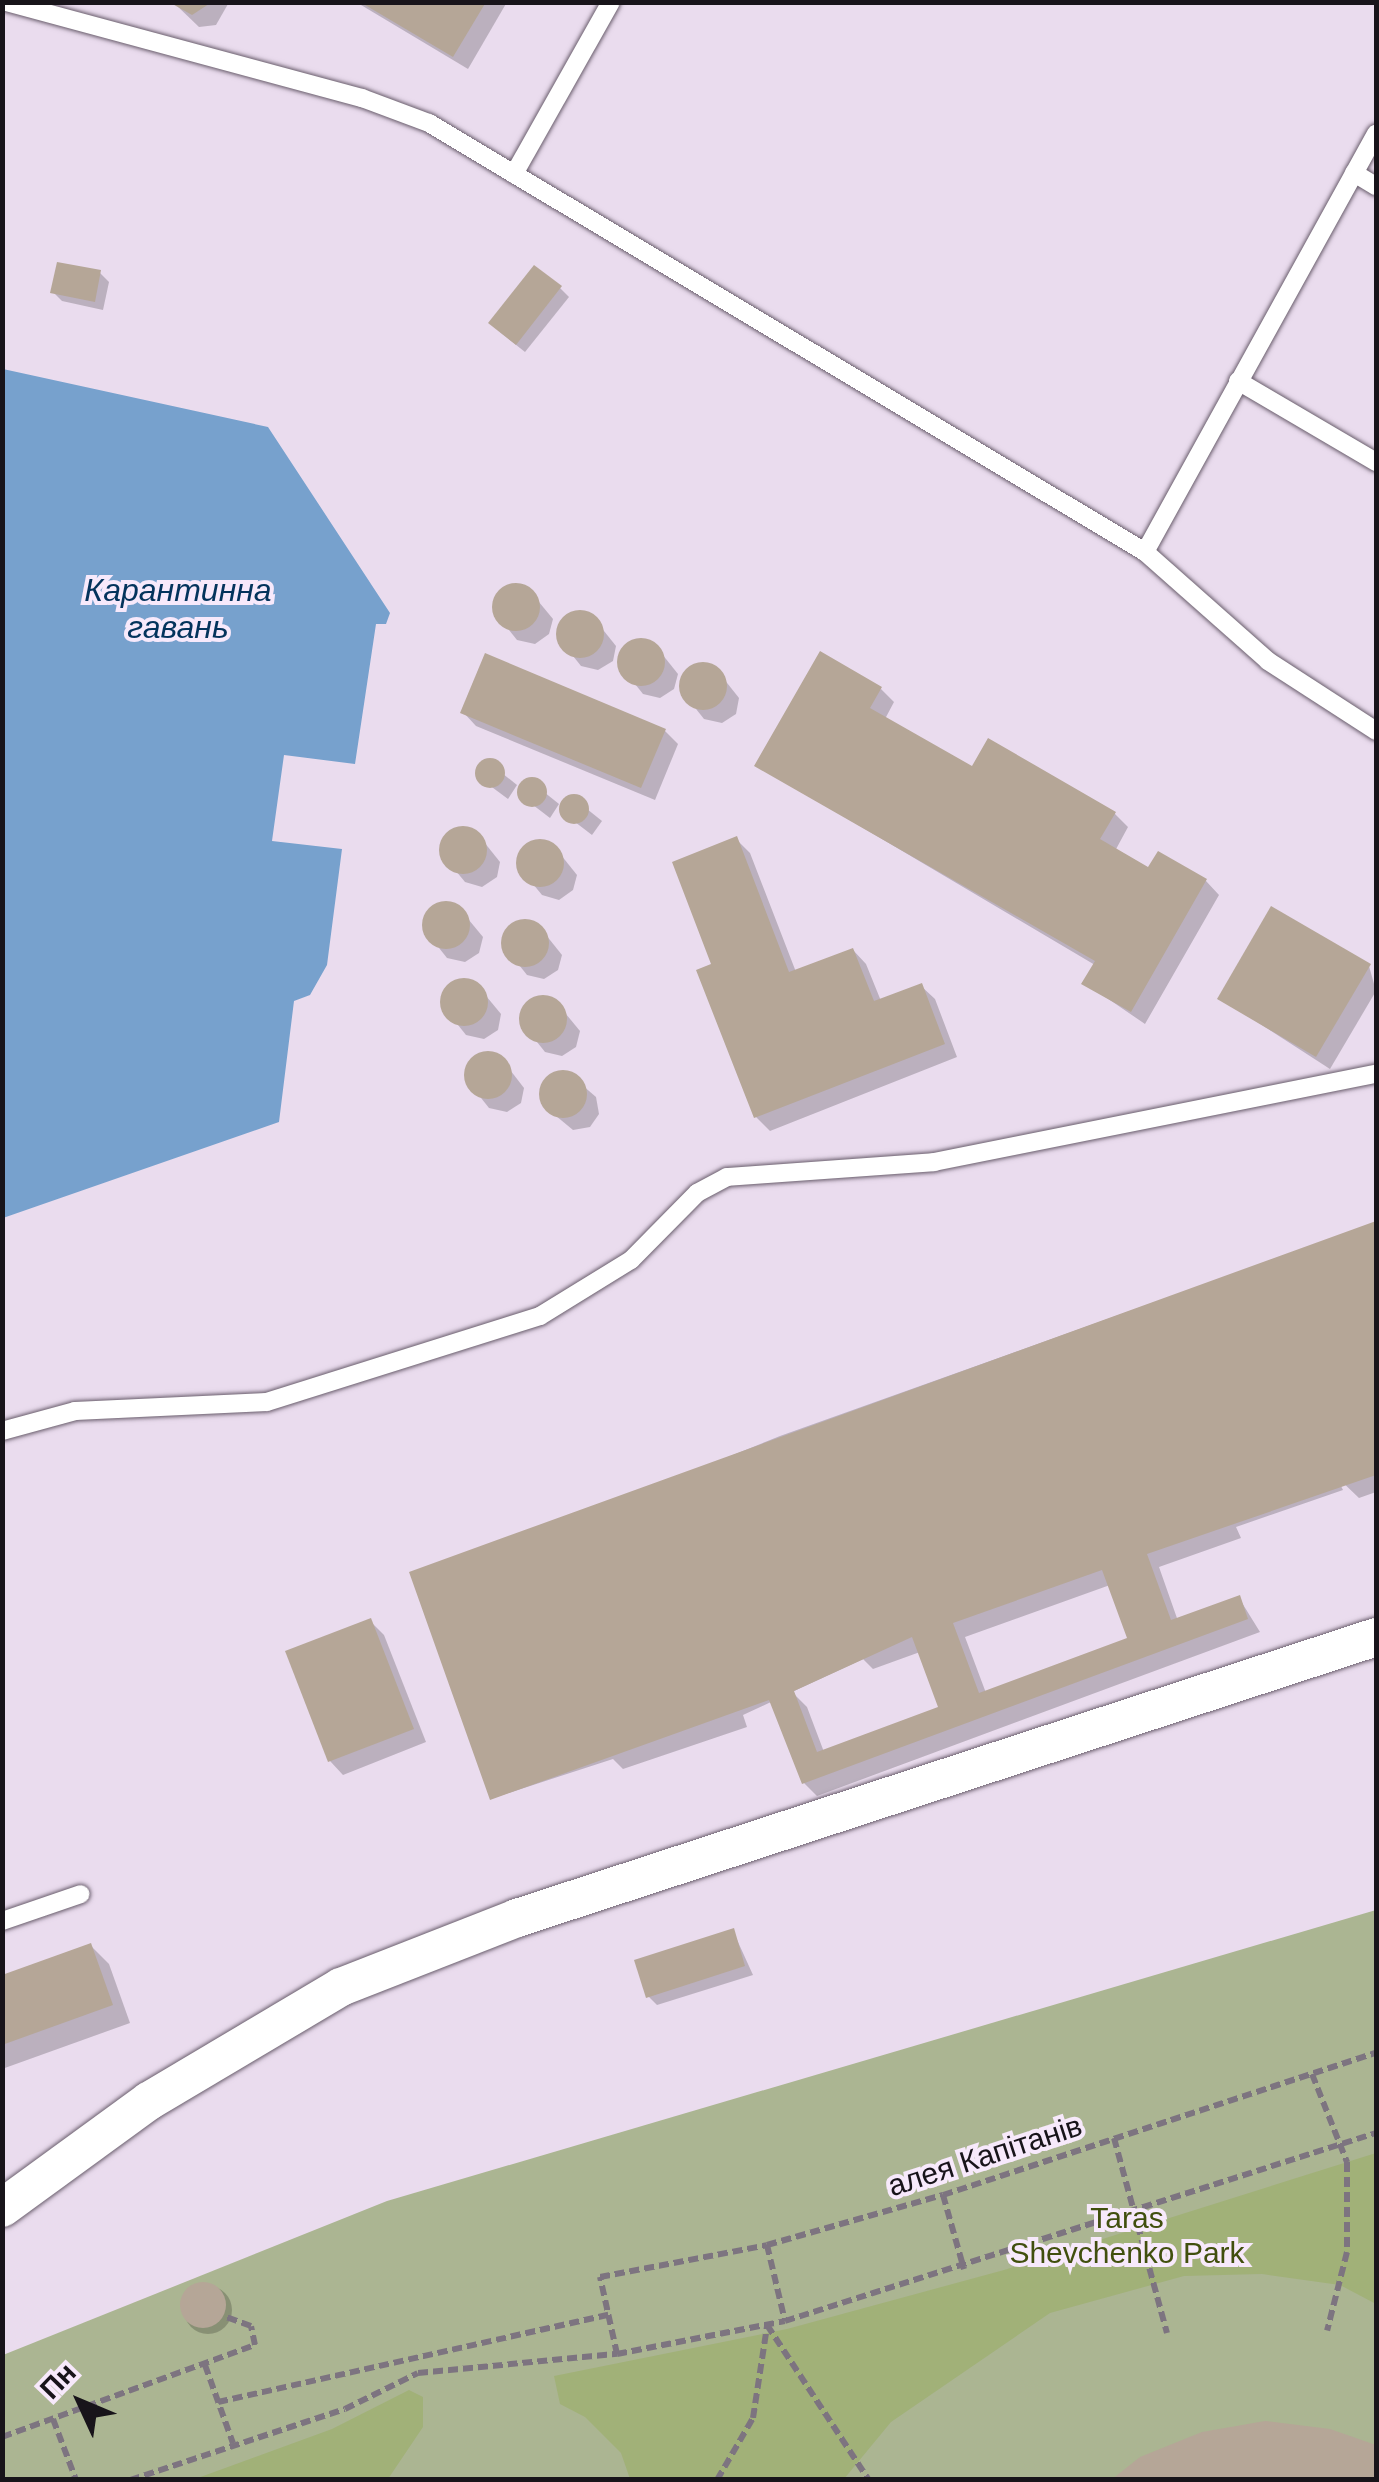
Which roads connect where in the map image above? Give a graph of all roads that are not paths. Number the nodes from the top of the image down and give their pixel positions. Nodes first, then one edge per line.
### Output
1 (6, 2) edge
2 (611, 2) edge
3 (1376, 134) edge
4 (1354, 173) junction
5 (514, 174) junction
6 (1376, 186) edge
7 (1238, 381) junction
8 (1376, 462) edge
9 (1146, 552) junction
10 (1376, 732) edge
11 (1376, 1074) edge
12 (2, 1431) edge
13 (1376, 1637) edge
14 (81, 1894) dead end
15 (2, 1922) edge
16 (2, 2208) edge

1 - 5 lane
2 - 5 lane
3 - 4 lane
4 - 6 lane
4 - 7 lane
5 - 9 lane
7 - 8 lane
7 - 9 lane
9 - 10 lane
11 - 12 lane
13 - 16 street
14 - 15 lane

